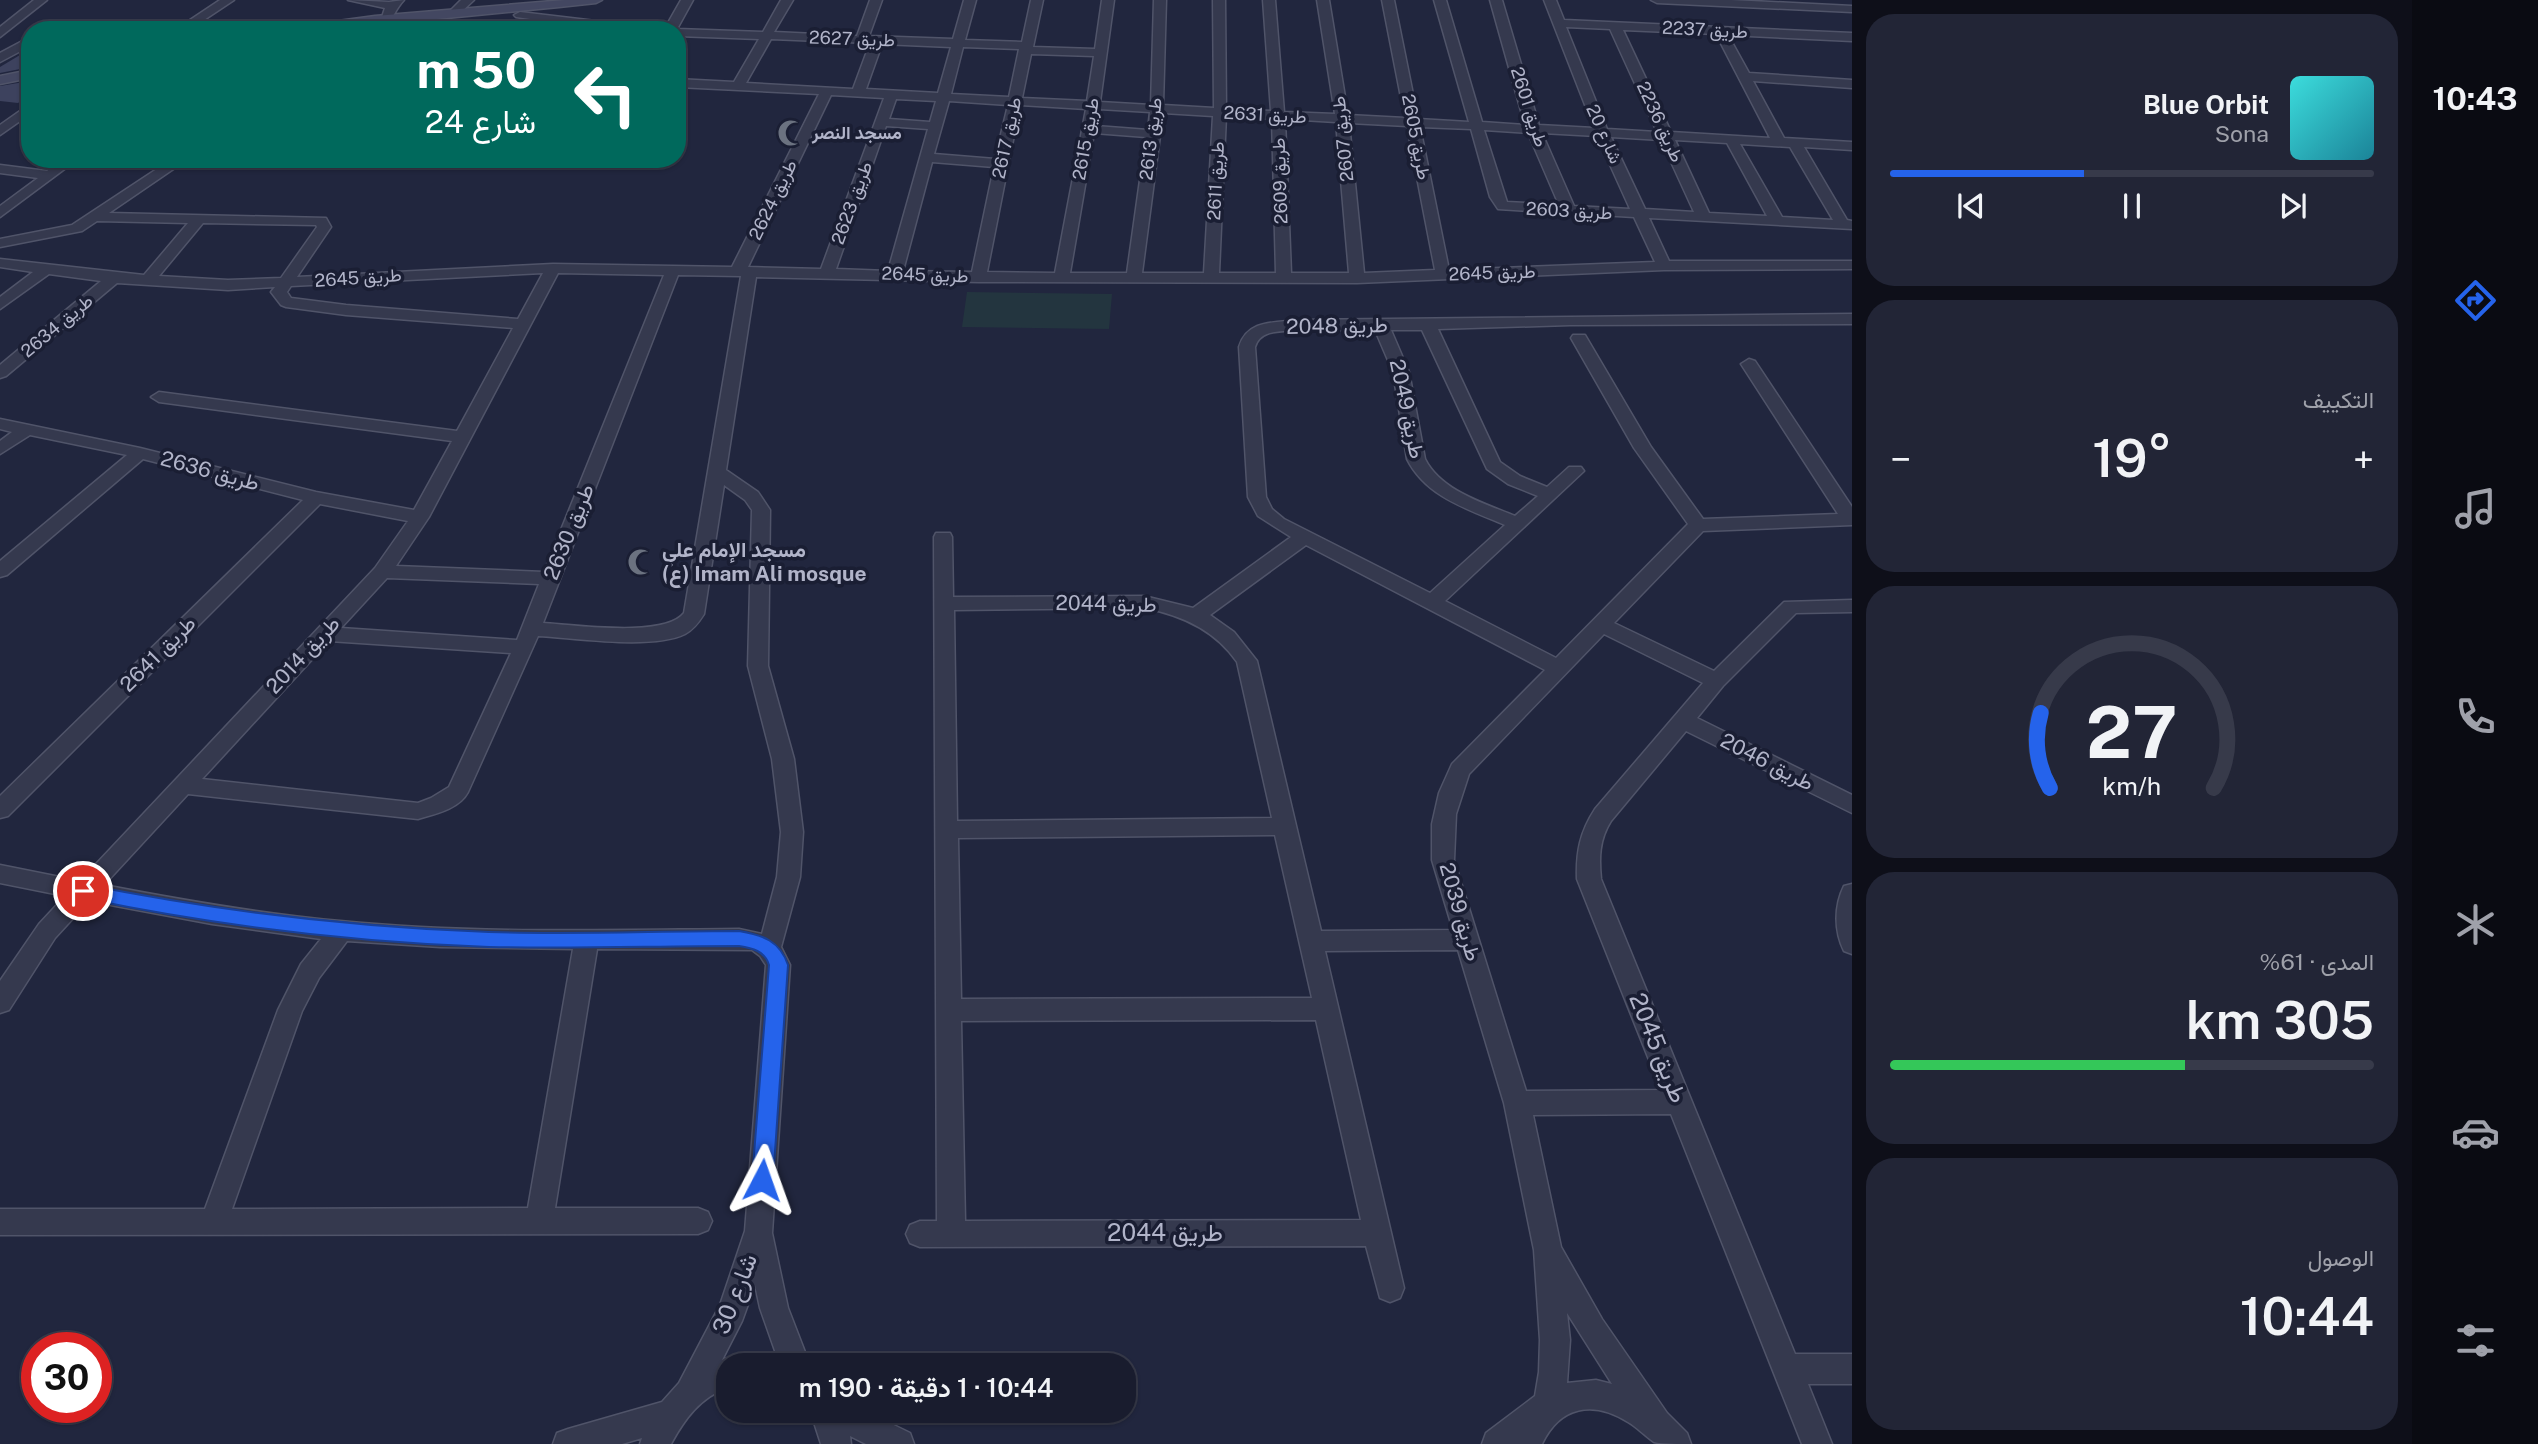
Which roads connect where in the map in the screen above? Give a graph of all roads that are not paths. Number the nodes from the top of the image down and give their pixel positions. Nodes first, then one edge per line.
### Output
1 (41, 0) edge
2 (228, 0) edge
3 (354, 0) edge
4 (468, 0) edge
5 (596, 0) edge
6 (687, 0) edge
7 (788, 0) edge
8 (876, 0) edge
9 (970, 0) edge
10 (1037, 0) edge
11 (1108, 0) edge
12 (1160, 0) edge
13 (1219, 0) edge
14 (1269, 0) edge
15 (1323, 0) edge
16 (1388, 0) edge
17 (1440, 0) edge
18 (1496, 0) edge
19 (1550, 0) edge
20 (1657, 0) edge
21 (394, 3) edge
22 (1830, 8) junction
23 (1852, 9) edge
24 (455, 12) junction
25 (519, 16) junction
26 (387, 19) junction
27 (195, 21) edge
28 (371, 21) edge
29 (384, 21) edge
30 (562, 21) edge
31 (675, 21) edge
32 (1559, 23) junction
33 (1615, 26) junction
34 (1720, 30) junction
35 (686, 33) edge
36 (0, 34) edge
37 (21, 35) edge
38 (766, 36) junction
39 (1852, 36) edge
40 (862, 39) junction
41 (877, 40) junction
42 (959, 42) junction
43 (21, 46) edge
44 (1026, 48) junction
45 (1099, 53) junction
46 (0, 58) edge
47 (21, 76) edge
48 (1746, 78) junction
49 (0, 80) edge
50 (686, 83) edge
51 (1852, 83) edge
52 (738, 86) junction
53 (827, 91) junction
54 (858, 93) junction
55 (891, 94) junction
56 (945, 97) junction
57 (1016, 101) junction
58 (1093, 105) junction
59 (1157, 109) junction
60 (1220, 112) junction
61 (21, 115) edge
62 (1278, 115) junction
63 (1342, 120) junction
64 (881, 122) junction
65 (1413, 123) junction
66 (937, 126) junction
67 (1475, 126) junction
68 (1533, 128) junction
69 (1088, 129) junction
70 (0, 131) edge
71 (1602, 132) junction
72 (1153, 134) junction
73 (1666, 136) junction
74 (1731, 139) junction
75 (1779, 142) junction
76 (1795, 143) junction
77 (1852, 146) edge
78 (928, 158) junction
79 (1001, 163) junction
80 (59, 168) edge
81 (168, 168) edge
82 (0, 169) edge
83 (50, 175) junction
84 (1569, 211) junction
85 (0, 213) edge
86 (1641, 215) junction
87 (95, 217) junction
88 (201, 218) junction
89 (1704, 218) junction
90 (1777, 221) junction
91 (1848, 225) edge
92 (0, 243) edge
93 (0, 263) edge
94 (1852, 265) edge
95 (1664, 266) junction
96 (553, 268) junction
97 (45, 270) junction
98 (673, 270) junction
99 (743, 271) junction
100 (827, 273) junction
101 (895, 274) junction
102 (1443, 275) junction
103 (979, 277) junction
104 (1062, 277) junction
105 (1134, 277) junction
106 (1211, 277) junction
107 (1284, 277) junction
108 (114, 278) junction
109 (1357, 278) junction
110 (148, 280) junction
111 (284, 283) junction
112 (0, 304) edge
113 (1852, 319) edge
114 (523, 324) junction
115 (1380, 325) junction
116 (1428, 325) junction
117 (1579, 338) dead end
118 (1749, 363) dead end
119 (0, 373) edge
120 (159, 397) dead end
121 (0, 424) edge
122 (27, 429) junction
123 (463, 437) junction
124 (0, 449) edge
125 (140, 453) junction
126 (1575, 471) dead end
127 (717, 472) junction
128 (1549, 494) junction
129 (316, 498) junction
130 (420, 517) junction
131 (1852, 519) edge
132 (1517, 524) junction
133 (1698, 525) junction
134 (943, 537) dead end
135 (1304, 537) junction
136 (0, 571) edge
137 (382, 572) junction
138 (551, 578) junction
139 (1431, 603) junction
140 (944, 604) junction
141 (1852, 606) edge
142 (1195, 615) junction
143 (1600, 624) junction
144 (322, 634) junction
145 (527, 638) junction
146 (1558, 668) junction
147 (1716, 681) junction
148 (1683, 720) junction
149 (182, 785) junction
150 (1852, 805) edge
151 (0, 810) edge
152 (1285, 826) junction
153 (947, 830) junction
154 (0, 874) edge
155 (83, 891) junction
156 (1852, 892) edge
157 (341, 931) junction
158 (587, 939) junction
159 (1311, 940) junction
160 (1467, 940) junction
161 (1852, 944) edge
162 (769, 948) junction
163 (0, 1003) edge
164 (1326, 1009) junction
165 (949, 1010) junction
166 (1680, 1102) junction
167 (1517, 1103) junction
168 (214, 1221) junction
169 (698, 1221) dead end
170 (0, 1222) edge
171 (539, 1223) junction
172 (759, 1231) junction
173 (951, 1233) junction
174 (1378, 1233) junction
175 (920, 1234) dead end
176 (1548, 1250) junction
177 (1390, 1288) dead end
178 (791, 1353) edge
179 (1787, 1369) junction
180 (1852, 1369) edge
181 (716, 1376) edge
182 (690, 1392) junction
183 (1548, 1405) junction
184 (667, 1416) junction
185 (1655, 1421) junction
186 (831, 1423) edge
187 (855, 1423) edge
188 (568, 1444) edge
189 (655, 1444) edge
190 (836, 1444) edge
191 (899, 1444) edge
192 (1497, 1444) edge
193 (1526, 1444) edge
194 (1676, 1444) edge
195 (1817, 1444) edge

1 - 36 street
2 - 27 street
3 - 21 street
4 - 24 street
5 - 25 street
6 - 31 street
7 - 38 street
8 - 40 street
9 - 42 street
10 - 44 street, طريق 2617
11 - 45 street, طريق 2615
12 - 59 street, طريق 2613
13 - 60 street, طريق 2611
14 - 62 street, طريق 2609
15 - 63 street, طريق 2607
16 - 65 street, طريق 2605
17 - 67 street, طريق 2603
18 - 68 street, طريق 2601
19 - 32 street, شارع 20
20 - 22 street
21 - 26 street
22 - 23 street
22 - 39 street
24 - 25 street
24 - 26 street
25 - 30 street
26 - 28 street
26 - 29 street
32 - 33 street, طريق 2237
32 - 71 street, شارع 20
33 - 34 street, طريق 2237
33 - 73 street, طريق 2236
34 - 39 street, طريق 2237
34 - 48 street
35 - 38 street, طريق 2627
36 - 37 street
38 - 40 street, طريق 2627
38 - 52 street
40 - 41 street, طريق 2627
41 - 42 street, طريق 2627
41 - 54 street
42 - 44 street, طريق 2627
42 - 56 street
43 - 46 street
44 - 45 street, طريق 2627
44 - 57 street, طريق 2617
45 - 58 street, طريق 2615
47 - 49 street
48 - 51 street
48 - 75 street
50 - 52 street, طريق 2631
52 - 53 street, طريق 2631
53 - 54 street, طريق 2631
53 - 99 street, طريق 2624
54 - 55 street, طريق 2631
55 - 56 street, طريق 2631
55 - 64 street, طريق 2623
56 - 57 street, طريق 2631
56 - 66 street
57 - 58 street, طريق 2631
57 - 79 street, طريق 2617
58 - 59 street, طريق 2631
58 - 69 street, طريق 2615
59 - 60 street, طريق 2631
59 - 72 street, طريق 2613
60 - 62 street, طريق 2631
60 - 106 street, طريق 2611
61 - 70 street
62 - 63 street, طريق 2631
62 - 107 street, طريق 2609
63 - 65 street, طريق 2631
63 - 109 street, طريق 2607
64 - 66 street
64 - 100 street, طريق 2623
65 - 67 street, طريق 2631
65 - 102 street, طريق 2605
66 - 78 street
67 - 68 street, طريق 2631
67 - 84 street, طريق 2603
68 - 71 street, طريق 2631
68 - 84 street, طريق 2601
69 - 72 street
69 - 104 street, طريق 2615
71 - 73 street, طريق 2631
71 - 86 street, شارع 20
72 - 105 street, طريق 2613
73 - 74 street, طريق 2631
73 - 89 street, طريق 2236
74 - 75 street, طريق 2631
74 - 90 street
75 - 76 street, طريق 2631
76 - 77 street, طريق 2631
76 - 91 street
78 - 79 street
78 - 101 street
79 - 103 street, طريق 2617
80 - 83 street
81 - 87 street
82 - 83 street
83 - 85 street
84 - 86 street, طريق 2603
86 - 89 street, طريق 2603
86 - 95 street, شارع 20
87 - 88 street
87 - 92 street
88 - 110 street
88 - 111 street
89 - 90 street, طريق 2603
90 - 91 street, طريق 2603
93 - 97 street, طريق 2645
94 - 95 street, طريق 2645
95 - 102 street, طريق 2645
96 - 98 street, طريق 2645
96 - 111 street, طريق 2645
96 - 114 street, طريق 2014
97 - 108 street, طريق 2645
97 - 112 street
98 - 99 street, طريق 2645
98 - 138 street, طريق 2630
99 - 100 street, طريق 2645
99 - 127 street, طريق 2624
100 - 101 street, طريق 2645
101 - 103 street, طريق 2645
102 - 109 street, طريق 2645
103 - 104 street, طريق 2645
104 - 105 street, طريق 2645
105 - 106 street, طريق 2645
106 - 107 street, طريق 2645
107 - 109 street, طريق 2645
108 - 110 street, طريق 2645
108 - 119 street, طريق 2634
110 - 111 street, طريق 2645
111 - 114 street
113 - 116 street, طريق 2048
114 - 123 street, طريق 2014
115 - 116 street, طريق 2048
115 - 132 street, طريق 2049
115 - 135 street, طريق 2048
116 - 128 street, طريق 2049
117 - 133 street
118 - 131 street
120 - 123 street
121 - 122 street, طريق 2636
122 - 124 street
122 - 125 street, طريق 2636
123 - 130 street, طريق 2014
125 - 129 street, طريق 2636
125 - 136 street
126 - 128 street
127 - 145 street, طريق 2624
127 - 162 street
128 - 132 street
129 - 130 street, طريق 2636
129 - 151 street, طريق 2641
130 - 137 street, طريق 2014
131 - 133 street
132 - 139 street
133 - 143 street, طريق 2039
134 - 140 street
135 - 139 street, طريق 2048
135 - 142 street
137 - 138 street
137 - 144 street, طريق 2014
138 - 145 street, طريق 2630
139 - 146 street, طريق 2048
140 - 142 street, طريق 2044
140 - 153 street
141 - 147 street, طريق 2045
142 - 152 street, طريق 2044
143 - 146 street, طريق 2039
143 - 147 street
144 - 145 street
144 - 149 street, طريق 2014
145 - 149 street, طريق 2630
146 - 160 street, طريق 2039
147 - 148 street, طريق 2045
148 - 150 street, طريق 2046
148 - 166 street, طريق 2045
149 - 155 street, طريق 2014
152 - 153 street
152 - 159 street, طريق 2044
153 - 165 street
154 - 155 street
155 - 157 street
155 - 163 street, طريق 2014
156 - 161 street
157 - 158 street
157 - 168 street
158 - 162 street
158 - 171 street
159 - 160 street
159 - 164 street, طريق 2044
160 - 167 street, طريق 2039
162 - 172 street, شارع 30
164 - 165 street
164 - 174 street, طريق 2044
165 - 173 street
166 - 167 street
166 - 179 street, طريق 2045
167 - 176 street, طريق 2039
168 - 170 street
168 - 171 street
169 - 171 street
172 - 178 street, شارع 30
172 - 182 street, شارع 30
173 - 174 street, طريق 2044
173 - 175 street, طريق 2044
174 - 177 street, طريق 2044
176 - 183 street, طريق 2039
176 - 185 street, طريق 2039
179 - 180 street
179 - 195 street, طريق 2045
181 - 182 street
182 - 184 street
183 - 185 street
183 - 192 street
183 - 193 street
184 - 188 street
184 - 189 street
185 - 194 street
186 - 190 street
187 - 191 street

